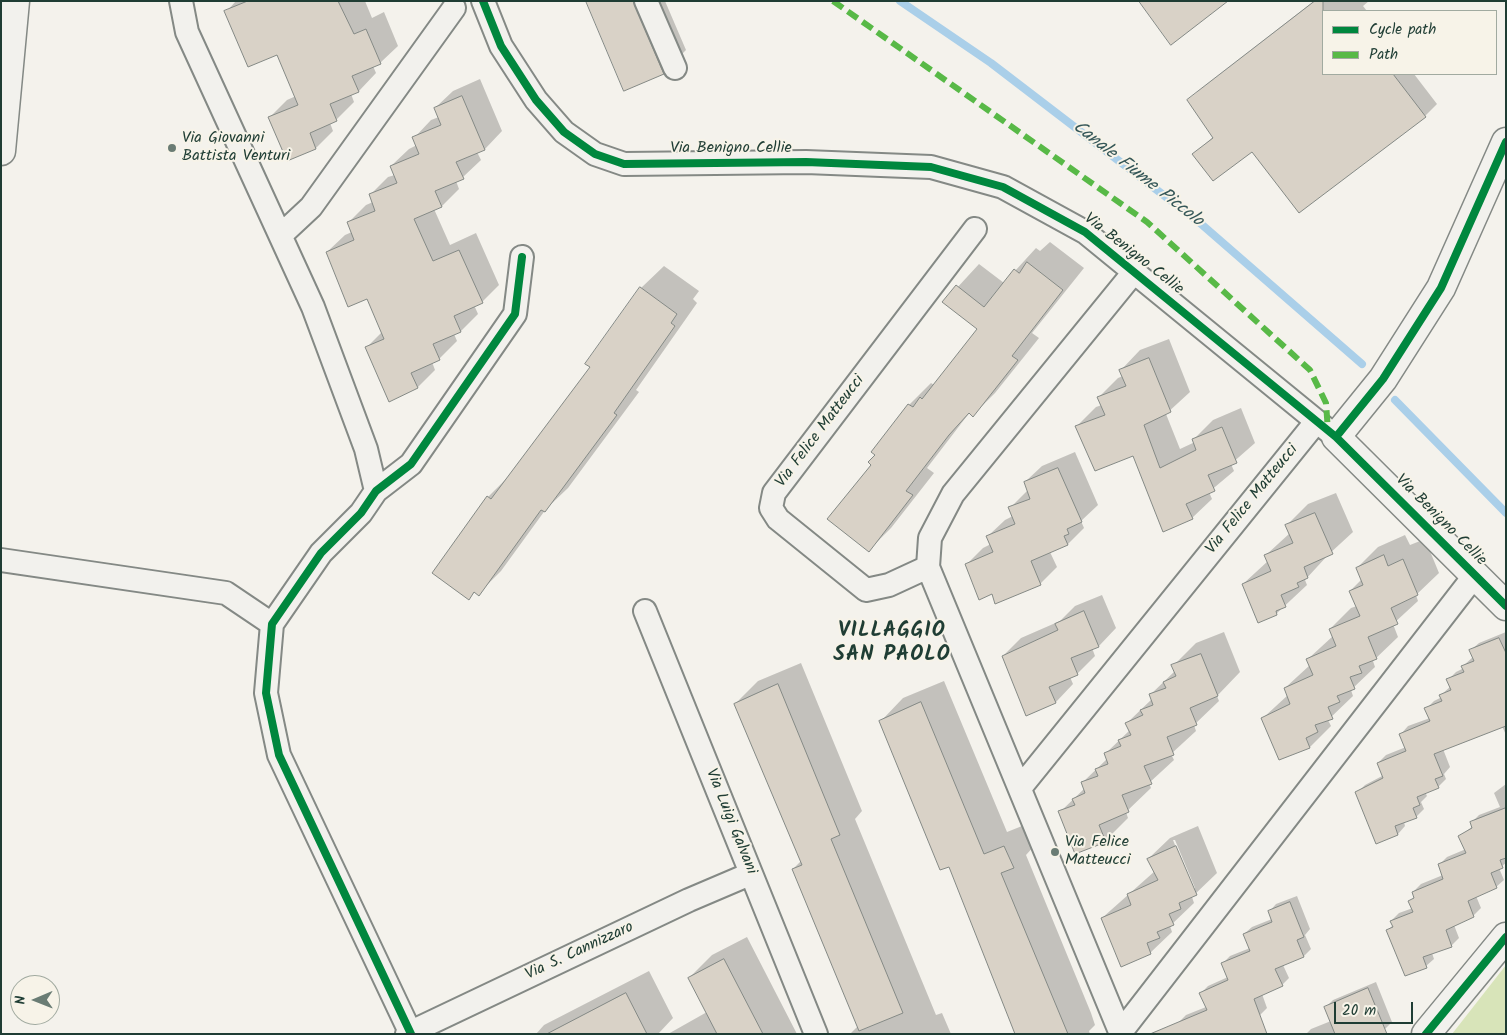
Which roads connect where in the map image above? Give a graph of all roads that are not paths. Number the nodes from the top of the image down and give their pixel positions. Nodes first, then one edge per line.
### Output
1 (15, 1) edge
2 (181, 1) edge
3 (482, 1) edge
4 (646, 1) edge
5 (454, 8) dead end
6 (675, 68) dead end
7 (1506, 142) edge
8 (1, 151) edge
9 (974, 229) dead end
10 (281, 235) junction
11 (522, 257) dead end
12 (1134, 272) junction
13 (1326, 429) junction
14 (376, 491) junction
15 (1, 560) edge
16 (928, 568) junction
17 (1475, 575) junction
18 (1506, 606) edge
19 (645, 611) dead end
20 (272, 624) junction
21 (1020, 788) junction
22 (750, 874) junction
23 (1506, 937) edge
24 (410, 1033) edge
25 (1121, 1033) edge
26 (816, 1034) edge
27 (1426, 1034) edge

1 - 8 street
2 - 10 street
3 - 12 street, Via Benigno Cellie
4 - 6 street
5 - 10 street
7 - 13 street
9 - 16 street, Via Felice Matteucci
10 - 14 street
11 - 14 street
12 - 13 street, Via Benigno Cellie
12 - 16 street
13 - 17 street, Via Benigno Cellie
13 - 21 street, Via Felice Matteucci
14 - 20 street
15 - 20 street
16 - 21 street
17 - 18 street, Via Benigno Cellie
17 - 25 street
19 - 22 street, Via Luigi Galvani
20 - 24 street
21 - 25 street
22 - 24 street, Via S. Cannizzaro
22 - 26 street, Via Luigi Galvani
23 - 27 street

